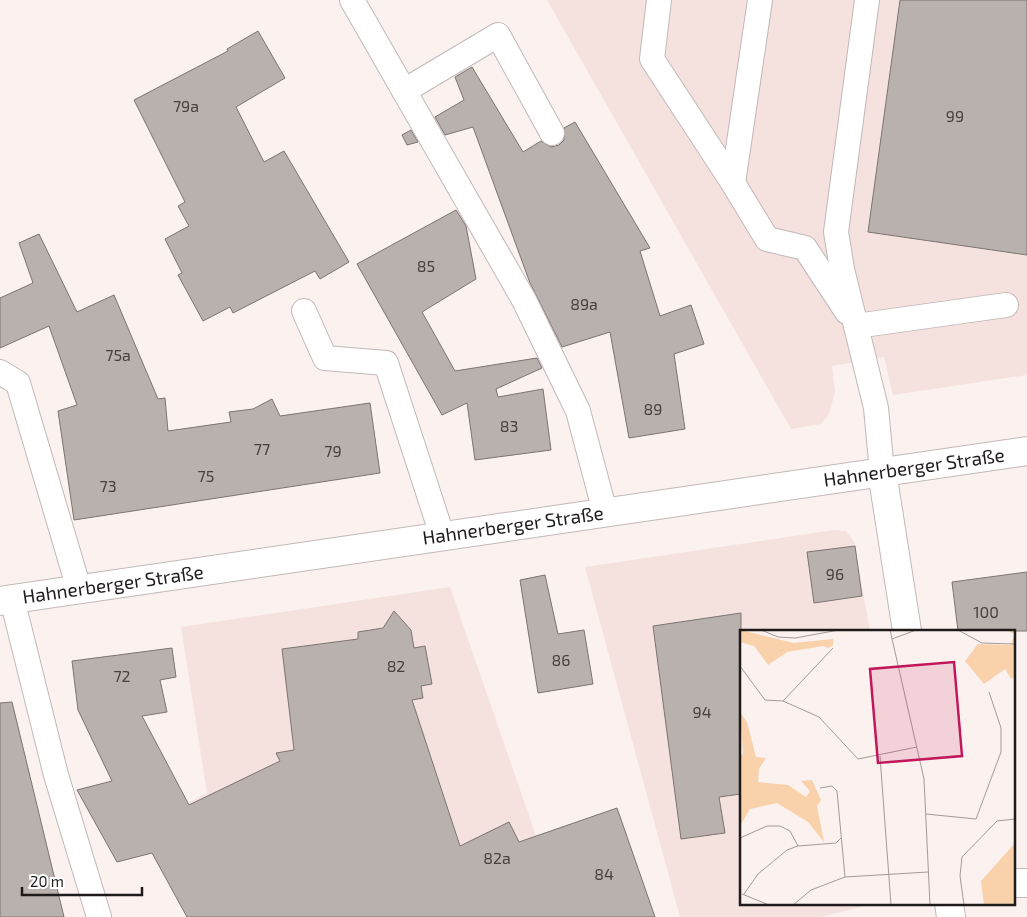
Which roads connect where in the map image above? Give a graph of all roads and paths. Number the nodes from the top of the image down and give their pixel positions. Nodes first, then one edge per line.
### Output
1 (352, 0) edge
2 (659, 0) edge
3 (760, 0) edge
4 (867, 0) edge
5 (404, 91) junction
6 (552, 133) dead end
7 (733, 183) junction
8 (1006, 305) dead end
9 (304, 311) dead end
10 (856, 326) junction
11 (0, 372) edge
12 (1027, 451) edge
13 (882, 472) junction
14 (605, 512) junction
15 (442, 535) junction
16 (79, 589) junction
17 (6, 600) edge
18 (907, 630) edge
19 (1014, 883) edge
20 (1027, 883) edge
21 (949, 904) edge
22 (99, 917) edge
23 (951, 917) edge

1 - 5 lane
2 - 7 lane
3 - 7 lane
4 - 10 lane
5 - 6 lane
5 - 14 lane
7 - 10 lane
8 - 10 lane
9 - 15 lane
10 - 13 lane
11 - 16 lane
12 - 13 main road, Hahnerberger Straße
13 - 14 main road, Hahnerberger Straße
13 - 18 main road
14 - 15 main road, Hahnerberger Straße
15 - 16 main road, Hahnerberger Straße
16 - 17 main road, Hahnerberger Straße
17 - 22 lane
19 - 20 main road
21 - 23 main road

